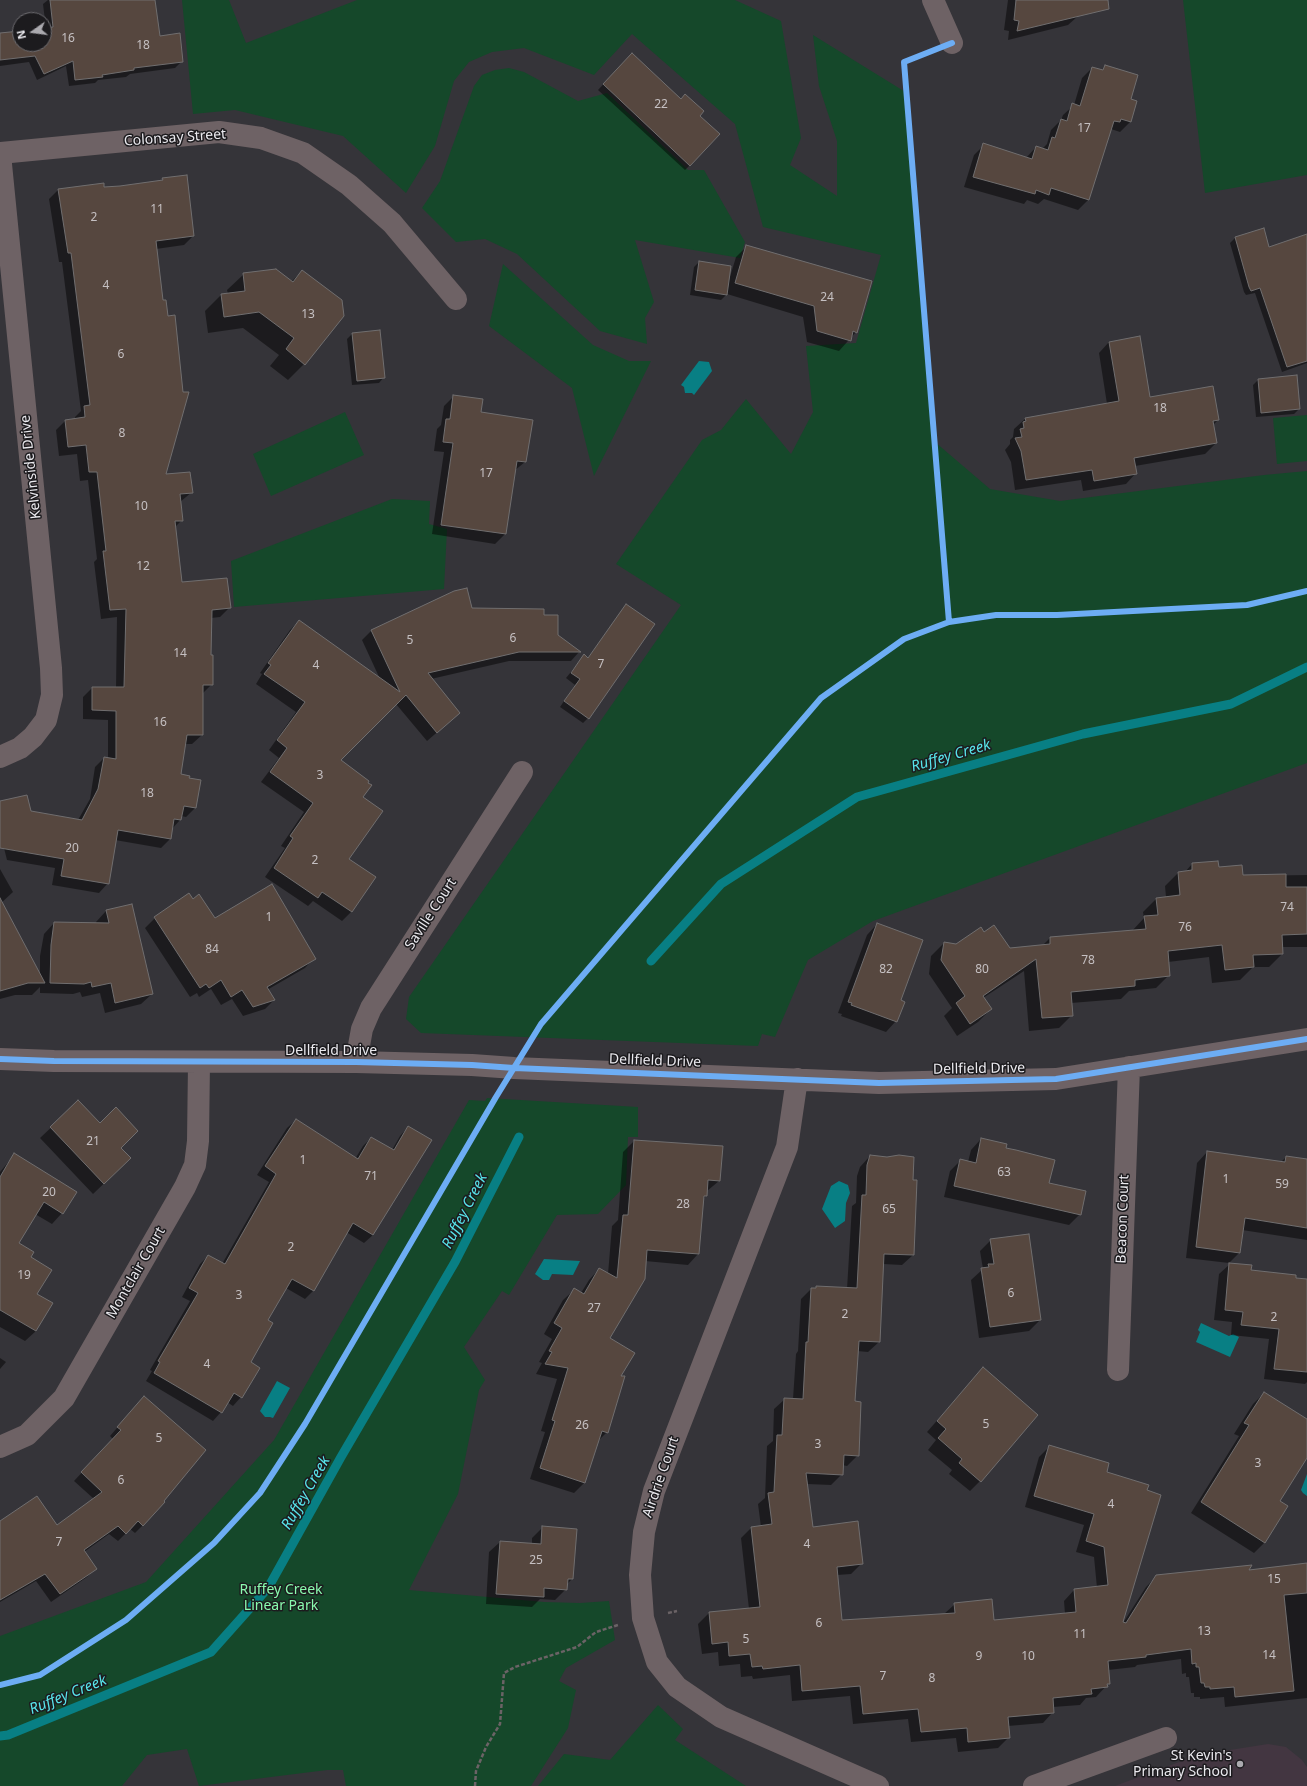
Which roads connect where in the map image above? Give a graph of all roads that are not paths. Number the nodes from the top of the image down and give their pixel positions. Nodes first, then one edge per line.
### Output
1 (932, 0) edge
2 (952, 43) dead end
3 (0, 154) edge
4 (456, 299) dead end
5 (0, 757) edge
6 (522, 772) dead end
7 (1307, 1039) edge
8 (0, 1059) edge
9 (356, 1062) junction
10 (199, 1063) junction
11 (1129, 1068) junction
12 (797, 1079) junction
13 (1118, 1370) dead end
14 (0, 1447) edge
15 (1166, 1738) dead end
16 (878, 1786) edge
17 (1034, 1786) edge

1 - 2 street
3 - 4 street, Colonsay Street
3 - 5 street, Kelvinside Drive
6 - 9 street, Saville Court
7 - 11 street, Dellfield Drive
8 - 10 street, Dellfield Drive
9 - 10 street, Dellfield Drive
9 - 12 street, Dellfield Drive
10 - 14 street, Montclair Court
11 - 12 street, Dellfield Drive
11 - 13 street, Beacon Court
12 - 16 street, Airdrie Court
15 - 17 street

